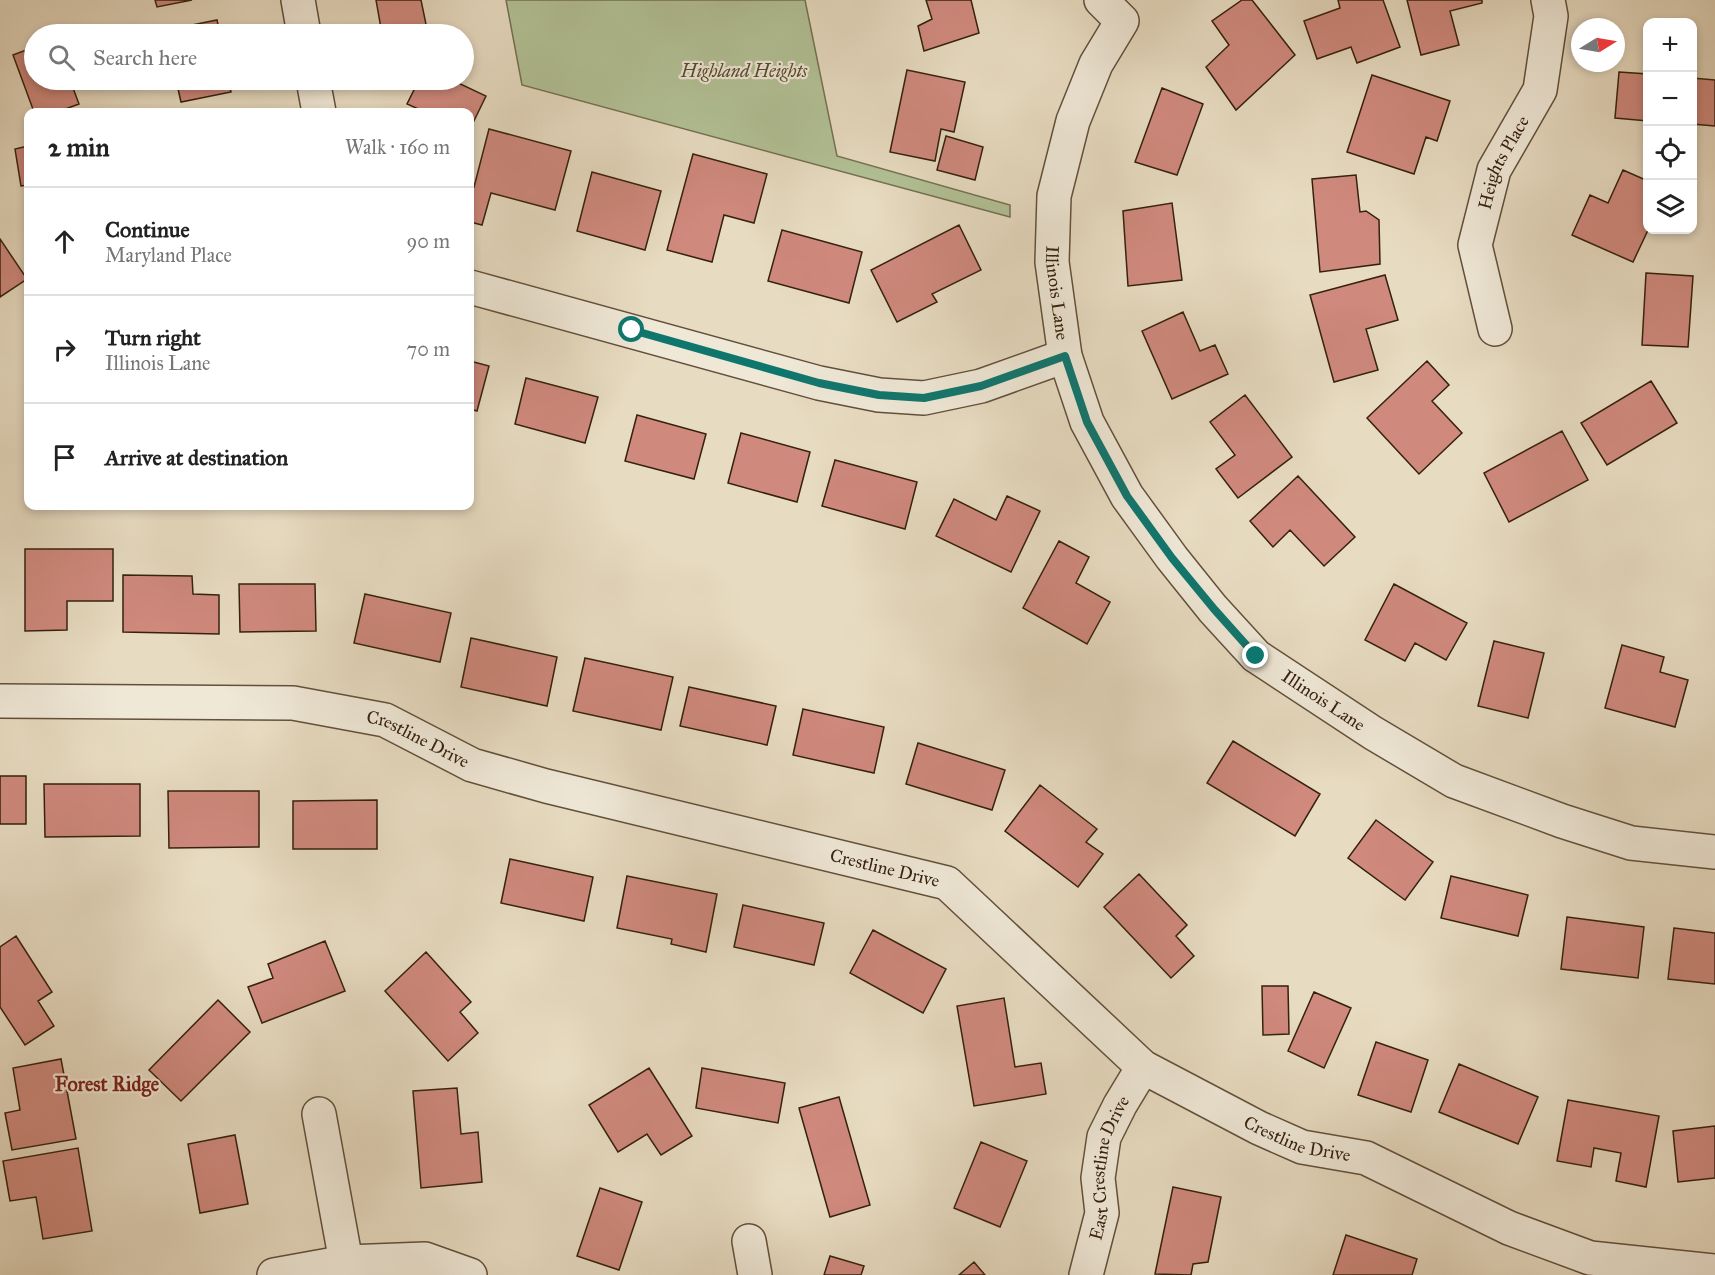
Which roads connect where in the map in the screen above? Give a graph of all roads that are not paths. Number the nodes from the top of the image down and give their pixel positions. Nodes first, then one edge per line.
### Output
1 (298, 0) edge
2 (1548, 0) edge
3 (1120, 7) edge
4 (302, 24) edge
5 (315, 90) edge
6 (318, 108) edge
7 (474, 288) edge
8 (1495, 329) dead end
9 (1065, 356) junction
10 (0, 701) edge
11 (1715, 852) edge
12 (1143, 1067) junction
13 (319, 1114) dead end
14 (749, 1241) dead end
15 (346, 1262) junction
16 (1715, 1271) edge
17 (274, 1275) edge
18 (470, 1275) edge
19 (755, 1275) edge
20 (1086, 1275) edge

1 - 4 street
2 - 8 street, Heights Place
3 - 9 street, Illinois Lane
5 - 6 street
7 - 9 street
9 - 11 street, Illinois Lane
10 - 12 street, Crestline Drive
12 - 16 street, Crestline Drive
12 - 20 street, East Crestline Drive
13 - 15 street
14 - 19 street
15 - 17 street
15 - 18 street

